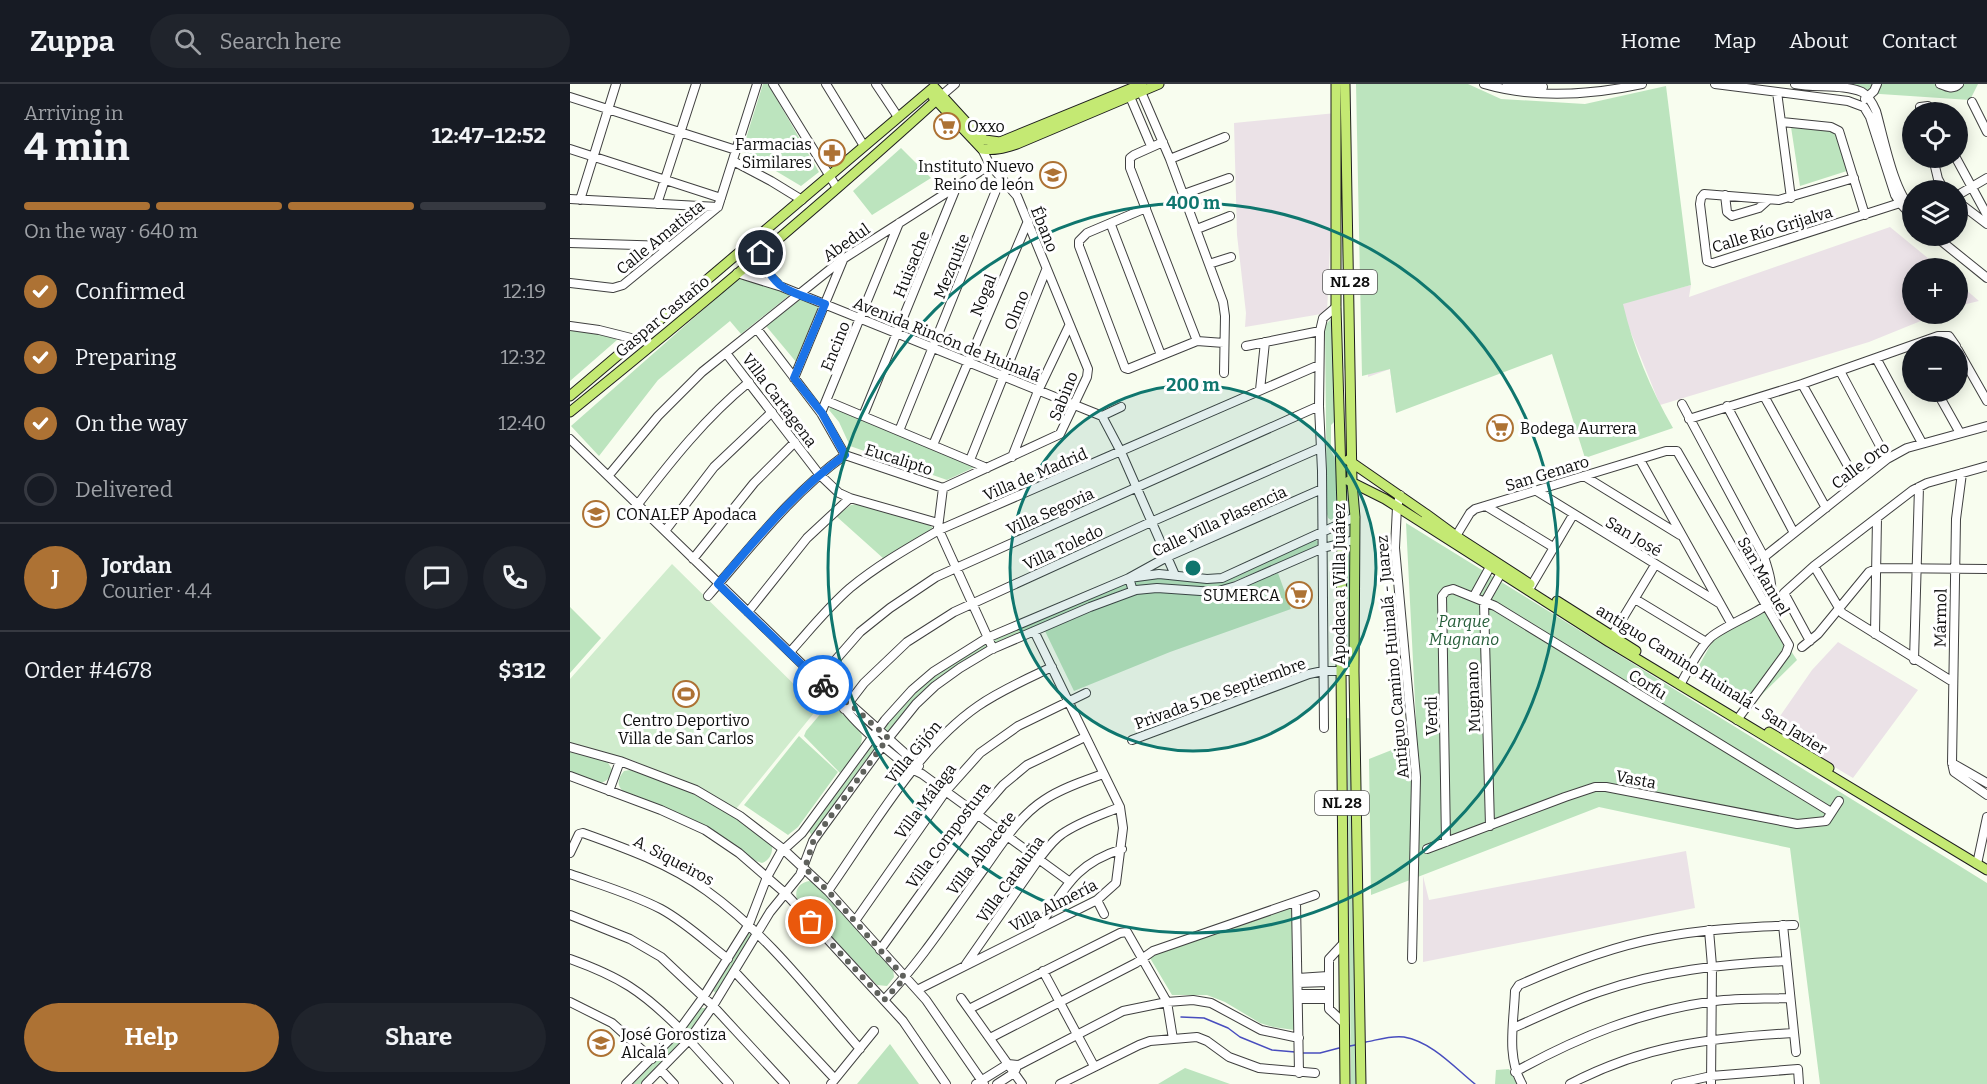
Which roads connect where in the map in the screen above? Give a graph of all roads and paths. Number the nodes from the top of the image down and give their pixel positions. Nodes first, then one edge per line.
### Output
1 (616, 84) edge
2 (696, 84) edge
3 (773, 84) edge
4 (826, 84) edge
5 (876, 84) edge
6 (1159, 84) edge
7 (1336, 84) edge
8 (1345, 84) edge
9 (1484, 84) edge
10 (1507, 84) edge
11 (1622, 84) edge
12 (1642, 84) edge
13 (1715, 84) edge
14 (1795, 84) edge
15 (1877, 84) edge
16 (1940, 84) edge
17 (1959, 84) edge
18 (754, 85) edge
19 (1816, 85) edge
20 (931, 86) edge
21 (1829, 86) edge
22 (952, 87) edge
23 (1140, 87) edge
24 (1777, 92) junction
25 (1129, 93) junction
26 (1811, 96) junction
27 (570, 97) edge
28 (1867, 97) junction
29 (938, 98) junction
30 (1823, 98) junction
31 (1972, 102) dead end
32 (1859, 104) junction
33 (608, 109) junction
34 (898, 117) junction
35 (1782, 122) junction
36 (681, 132) junction
37 (1987, 132) edge
38 (1226, 137) dead end
39 (1163, 142) junction
40 (864, 146) junction
41 (1151, 146) junction
42 (570, 149) edge
43 (982, 149) junction
44 (736, 150) junction
45 (594, 156) junction
46 (1170, 159) junction
47 (733, 161) junction
48 (990, 165) junction
49 (1961, 168) edge
50 (829, 175) junction
51 (1229, 177) dead end
52 (1001, 178) junction
53 (1854, 178) junction
54 (1987, 178) edge
55 (666, 181) junction
56 (1971, 187) junction
57 (837, 188) junction
58 (956, 188) junction
59 (1968, 189) edge
60 (1184, 194) junction
61 (1725, 195) junction
62 (1902, 195) edge
63 (721, 198) junction
64 (1791, 198) junction
65 (570, 199) edge
66 (580, 200) junction
67 (802, 200) junction
68 (1768, 201) junction
69 (1900, 203) joint
70 (657, 204) junction
71 (718, 207) junction
72 (1146, 208) junction
73 (1968, 210) edge
74 (1865, 215) junction
75 (1987, 215) edge
76 (1230, 216) dead end
77 (1028, 221) junction
78 (899, 223) junction
79 (1987, 224) edge
80 (1111, 225) junction
81 (1197, 229) junction
82 (1335, 235) junction
83 (1348, 235) junction
84 (570, 243) edge
85 (671, 246) junction
86 (1947, 246) edge
87 (1954, 246) edge
88 (761, 253) junction
89 (1231, 257) dead end
90 (843, 259) junction
91 (1209, 264) junction
92 (719, 270) junction
93 (1046, 270) junction
94 (1987, 273) edge
95 (733, 276) junction
96 (1987, 278) edge
97 (570, 284) edge
98 (782, 287) junction
99 (800, 294) junction
100 (825, 304) junction
101 (1336, 307) junction
102 (861, 319) junction
103 (570, 326) edge
104 (1069, 326) junction
105 (757, 328) junction
106 (1320, 331) junction
107 (897, 333) junction
108 (635, 339) junction
109 (1197, 341) junction
110 (1265, 342) junction
111 (1224, 343) junction
112 (1246, 346) dead end
113 (932, 347) junction
114 (1902, 349) edge
115 (726, 353) junction
116 (1161, 355) junction
117 (1876, 358) junction
118 (969, 363) junction
119 (1319, 365) junction
120 (1968, 368) edge
121 (1840, 371) junction
122 (1224, 373) dead end
123 (1003, 377) junction
124 (794, 378) junction
125 (749, 382) junction
126 (1803, 384) junction
127 (1260, 390) junction
128 (1038, 391) junction
129 (570, 396) edge
130 (1764, 396) junction
131 (827, 401) junction
132 (1943, 402) edge
133 (1987, 402) edge
134 (1682, 404) dead end
135 (1073, 405) junction
136 (1121, 406) dead end
137 (1319, 406) junction
138 (1727, 406) junction
139 (570, 412) edge
140 (772, 412) junction
141 (822, 413) junction
142 (862, 416) junction
143 (1102, 416) junction
144 (1689, 419) junction
145 (1987, 426) edge
146 (899, 431) junction
147 (1960, 432) junction
148 (570, 439) edge
149 (795, 442) junction
150 (1922, 443) junction
151 (933, 445) junction
152 (1320, 448) junction
153 (1666, 451) joint
154 (1121, 452) junction
155 (1339, 454) junction
156 (845, 455) junction
157 (1012, 457) junction
158 (1887, 459) junction
159 (970, 460) junction
160 (1640, 460) junction
161 (1352, 462) junction
162 (1987, 466) edge
163 (987, 468) junction
164 (1962, 473) junction
165 (819, 474) junction
166 (1339, 475) junction
167 (609, 476) junction
168 (1584, 476) junction
169 (1352, 482) junction
170 (1857, 482) junction
171 (1919, 487) junction
172 (944, 488) junction
173 (1136, 488) junction
174 (1322, 489) junction
175 (1535, 490) junction
176 (1400, 495) junction
177 (849, 498) junction
178 (638, 504) junction
179 (1486, 506) junction
180 (1397, 507) junction
181 (1827, 508) junction
182 (1426, 514) junction
183 (1574, 515) junction
184 (1355, 517) junction
185 (1878, 518) junction
186 (1151, 522) junction
187 (1341, 523) junction
188 (939, 527) junction
189 (1428, 528) junction
190 (666, 531) junction
191 (1322, 531) junction
192 (1794, 533) junction
193 (1683, 536) junction
194 (1454, 539) junction
195 (1354, 540) junction
196 (1341, 542) junction
197 (1553, 547) junction
198 (1323, 548) junction
199 (1764, 556) junction
200 (1167, 557) junction
201 (693, 559) junction
202 (1655, 565) junction
203 (1814, 566) junction
204 (956, 567) junction
205 (1490, 567) junction
206 (1878, 568) junction
207 (1954, 569) junction
208 (1987, 569) edge
209 (1916, 570) junction
210 (1501, 573) junction
211 (1231, 574) junction
212 (1175, 575) junction
213 (1129, 578) junction
214 (718, 584) junction
215 (1236, 586) junction
216 (1530, 587) junction
217 (1133, 591) junction
218 (1446, 591) joint
219 (708, 596) dead end
220 (1474, 596) junction
221 (1635, 599) junction
222 (1484, 602) junction
223 (972, 603) junction
224 (1719, 603) junction
225 (1766, 606) junction
226 (1838, 608) junction
227 (748, 612) junction
228 (1731, 623) junction
229 (1034, 631) junction
230 (1875, 634) junction
231 (987, 638) junction
232 (1611, 639) junction
233 (1810, 641) junction
234 (1706, 642) junction
235 (1802, 647) dead end
236 (993, 649) junction
237 (790, 652) junction
238 (1914, 660) junction
239 (1052, 668) junction
240 (1341, 670) junction
241 (1323, 671) junction
242 (1354, 671) junction
243 (818, 680) junction
244 (1682, 682) junction
245 (1953, 682) junction
246 (1086, 693) dead end
247 (1068, 701) junction
248 (844, 704) junction
249 (1739, 717) junction
250 (1324, 728) dead end
251 (876, 733) junction
252 (1085, 737) junction
253 (1132, 740) dead end
254 (885, 741) junction
255 (570, 747) edge
256 (620, 761) junction
257 (918, 763) junction
258 (1952, 763) junction
259 (912, 770) junction
260 (922, 774) junction
261 (1103, 774) junction
262 (570, 776) edge
263 (1987, 783) edge
264 (609, 791) junction
265 (946, 791) junction
266 (1987, 795) edge
267 (1839, 801) dead end
268 (1120, 807) junction
269 (1831, 812) junction
270 (977, 815) junction
271 (1987, 818) edge
272 (1490, 826) junction
273 (802, 833) junction
274 (1008, 837) junction
275 (813, 842) junction
276 (1446, 842) junction
277 (783, 849) junction
278 (1122, 849) junction
279 (1427, 849) dead end
280 (570, 853) edge
281 (1038, 859) junction
282 (1981, 862) edge
283 (805, 868) junction
284 (1987, 870) edge
285 (570, 874) edge
286 (767, 877) junction
287 (1070, 882) junction
288 (828, 891) junction
289 (785, 893) junction
290 (1315, 895) dead end
291 (1097, 900) junction
292 (1296, 902) junction
293 (1104, 914) dead end
294 (570, 915) edge
295 (855, 921) junction
296 (749, 924) junction
297 (1794, 925) dead end
298 (1783, 926) junction
299 (1036, 930) junction
300 (1709, 930) junction
301 (758, 933) junction
302 (1342, 945) junction
303 (880, 950) junction
304 (1143, 958) junction
305 (570, 959) edge
306 (728, 959) junction
307 (1412, 959) dead end
308 (1786, 961) junction
309 (965, 965) junction
310 (1712, 966) junction
311 (1043, 971) junction
312 (735, 972) junction
313 (905, 978) junction
314 (1328, 980) junction
315 (1298, 981) junction
316 (917, 990) junction
317 (704, 996) junction
318 (1298, 996) junction
319 (1328, 996) junction
320 (961, 998) dead end
321 (1789, 998) junction
322 (884, 1000) junction
323 (570, 1002) edge
324 (1060, 1002) junction
325 (1167, 1002) junction
326 (1712, 1002) junction
327 (713, 1006) junction
328 (969, 1009) junction
329 (1344, 1023) junction
330 (1513, 1028) junction
331 (680, 1029) junction
332 (874, 1031) dead end
333 (1077, 1034) junction
334 (1792, 1034) junction
335 (990, 1038) junction
336 (1299, 1038) junction
337 (1173, 1039) junction
338 (1712, 1039) junction
339 (689, 1040) junction
340 (860, 1049) junction
341 (1796, 1052) dead end
342 (652, 1059) junction
343 (1008, 1064) junction
344 (1019, 1065) junction
345 (1094, 1066) junction
346 (661, 1070) junction
347 (1315, 1072) dead end
348 (1515, 1072) junction
349 (1014, 1073) junction
350 (1299, 1073) junction
351 (1711, 1080) edge
352 (833, 1082) edge
353 (980, 1083) edge
354 (626, 1084) edge
355 (646, 1084) edge
356 (674, 1084) edge
357 (729, 1084) edge
358 (784, 1084) edge
359 (946, 1084) edge
360 (998, 1084) edge
361 (1022, 1084) edge
362 (1060, 1084) edge
363 (1345, 1084) edge
364 (1361, 1084) edge
365 (1522, 1084) edge
366 (1570, 1084) edge
367 (1676, 1084) edge
368 (1799, 1084) edge

1 - 33 street
2 - 36 street
3 - 50 street
4 - 40 street
5 - 34 street
6 - 23 main road, Gaspar Castaño
7 - 82 main road, Apodaca a Villa Juárez / NL 28
8 - 83 main road, Apodaca a Villa Juárez / NL 28
9 - 12 street
10 - 11 street
13 - 24 street
14 - 19 street
15 - 28 street
16 - 17 street
18 - 44 street, Calle Amatista
19 - 21 street
19 - 26 street
20 - 29 main road, Gaspar Castaño
20 - 34 main road, Gaspar Castaño
21 - 28 street
21 - 30 street
22 - 29 street
23 - 25 main road, Gaspar Castaño
23 - 39 street
24 - 26 street
24 - 35 street
25 - 29 main road, Gaspar Castaño
25 - 41 street
25 - 43 main road, Gaspar Castaño
26 - 30 street
27 - 33 street
28 - 32 street
28 - 62 street
29 - 43 main road, Gaspar Castaño
29 - 57 main road, Gaspar Castaño
30 - 32 street
31 - 37 street
32 - 69 street
33 - 36 street
33 - 45 street
34 - 40 main road, Gaspar Castaño
35 - 53 street
35 - 64 street
36 - 44 street
36 - 55 street
38 - 46 street
39 - 41 street
39 - 46 street
40 - 50 main road, Gaspar Castaño
41 - 72 street
42 - 45 street
43 - 48 street, Ébano
44 - 47 street, Calle Amatista
45 - 55 street
45 - 66 street
46 - 60 street
47 - 63 street, Calle Amatista
47 - 67 street
48 - 52 street, Ébano
48 - 58 street, Abedul
49 - 56 street
50 - 57 street
50 - 67 main road, Gaspar Castaño
51 - 60 street
52 - 77 street, Ébano
52 - 113 street, Mezquite
53 - 64 street
53 - 74 street
54 - 56 street
55 - 63 street
55 - 70 street
56 - 59 street
56 - 75 street
57 - 88 main road, Gaspar Castaño
58 - 78 street, Abedul
58 - 107 street, Huisache
60 - 81 street
61 - 68 street
61 - 68 street
61 - 74 street, Calle Río Grijalva
63 - 71 street, Calle Amatista
64 - 68 street
65 - 66 street
66 - 70 street
67 - 92 main road, Gaspar Castaño
69 - 74 street, Calle Río Grijalva
70 - 71 street
71 - 85 street, Calle Amatista
72 - 80 street
72 - 109 street
73 - 79 street
76 - 81 street
77 - 93 street, Ébano
77 - 118 street, Nogal
78 - 90 street, Abedul
78 - 102 street, Encino
80 - 116 street
80 - 116 street
81 - 91 street
82 - 83 main road
82 - 101 main road, Apodaca a Villa Juárez / NL 28
83 - 161 main road, Apodaca a Villa Juárez / NL 28
84 - 85 street
85 - 97 street, Calle Amatista
86 - 96 street
87 - 94 street
88 - 95 main road, Gaspar Castaño
88 - 98 street
89 - 91 street
90 - 99 street, Abedul
90 - 100 street
91 - 111 street
92 - 95 main road
92 - 108 main road, Gaspar Castaño
93 - 104 street, Ébano
93 - 123 street, Olmo
95 - 98 street, Avenida Rincón de Huinalá
95 - 139 main road, Gaspar Castaño
98 - 99 street, Avenida Rincón de Huinalá
99 - 100 street, Avenida Rincón de Huinalá
99 - 105 street, Abedul
100 - 102 street, Avenida Rincón de Huinalá
100 - 124 street
101 - 106 street
101 - 155 main road, Apodaca a Villa Juárez / NL 28
102 - 107 street, Avenida Rincón de Huinalá
102 - 131 street, Encino
103 - 108 street
104 - 128 street
104 - 135 street, Sabino
105 - 115 street, Abedul
105 - 124 street, Eucalipto
106 - 110 street
106 - 119 street
107 - 113 street, Avenida Rincón de Huinalá
107 - 142 street, Huisache
108 - 129 main road, Gaspar Castaño
109 - 111 street
109 - 116 street
110 - 112 street
110 - 127 street
111 - 122 street
113 - 118 street, Avenida Rincón de Huinalá
113 - 146 street, Mezquite
114 - 117 street
115 - 125 street, Villa Cartagena
115 - 167 street, Abedul
117 - 121 street
117 - 150 street
118 - 123 street, Avenida Rincón de Huinalá
118 - 151 street, Nogal
119 - 127 street, Villa de Madrid
119 - 137 street
120 - 133 street
121 - 126 street
121 - 158 street
123 - 128 street, Avenida Rincón de Huinalá
123 - 159 street, Olmo
124 - 141 street, Eucalipto
125 - 140 street, Villa Cartagena
125 - 178 street
126 - 130 street
126 - 170 street
127 - 154 street, Villa de Madrid
128 - 135 street, Avenida Rincón de Huinalá
128 - 157 street
130 - 138 street
130 - 181 street
131 - 141 street, Encino
131 - 142 street
132 - 147 street
134 - 144 street
135 - 143 street, Avenida Rincón de Huinalá
135 - 157 street, Sabino
136 - 143 street
137 - 152 street
137 - 173 street, Villa Segovia
138 - 144 street
138 - 192 street
140 - 149 street, Villa Cartagena
140 - 190 street
141 - 156 street, Eucalipto
142 - 146 street
143 - 154 street
144 - 199 street
145 - 147 street, Calle Oro
146 - 151 street
147 - 150 street, Calle Oro
148 - 167 street
149 - 165 street, Villa Cartagena
149 - 201 street
150 - 158 street, Calle Oro
151 - 159 street
152 - 174 street
152 - 186 street, Villa Toledo
153 - 160 street, San Genaro
153 - 225 street, San Manuel
154 - 173 street
154 - 188 street, Villa de Madrid
155 - 161 main road
155 - 166 main road, Apodaca a Villa Juárez / NL 28
156 - 165 street
156 - 172 street, Eucalipto
157 - 163 street, Sabino
158 - 170 street, Calle Oro
159 - 163 street
160 - 168 street, San Genaro
160 - 193 street
161 - 169 main road, Apodaca a Villa Juárez / NL 28
161 - 176 main road
162 - 164 street
163 - 172 street, Eucalipto
164 - 171 street
164 - 207 street, Mármol
165 - 177 street, Villa Cartagena
165 - 214 street
166 - 169 main road
166 - 187 main road, Apodaca a Villa Juárez / NL 28
167 - 178 street
168 - 175 street, San Genaro
168 - 193 street
169 - 180 main road
169 - 184 main road, Apodaca a Villa Juárez / NL 28
170 - 181 street, Calle Oro
171 - 185 street
171 - 209 street
172 - 188 street
173 - 186 street
173 - 204 street, Villa Segovia
174 - 191 street
174 - 200 street, Calle Villa Plasencia
175 - 179 street, San Genaro
175 - 183 street, San José
176 - 180 street, Antiguo Camino Huinalá - Juarez
176 - 182 main road
177 - 188 street, Villa Cartagena
177 - 227 street
178 - 190 street
179 - 194 street, San Genaro
179 - 197 street
180 - 189 main road
180 - 307 street, Antiguo Camino Huinalá - Juarez
181 - 192 street, Calle Oro
182 - 189 main road
182 - 194 main road
183 - 197 street
183 - 202 street, San José
184 - 187 street
184 - 195 main road, Apodaca a Villa Juárez / NL 28
185 - 203 street
185 - 206 street
186 - 200 street
186 - 223 street, Villa Toledo
187 - 191 street
187 - 196 main road, Apodaca a Villa Juárez / NL 28
188 - 204 street
188 - 237 street, Villa de Madrid
189 - 194 main road
190 - 201 street
191 - 198 street
191 - 211 street
192 - 199 street, Calle Oro
193 - 224 street
194 - 205 main road
194 - 216 main road
195 - 196 street
195 - 242 main road, Apodaca a Villa Juárez / NL 28
196 - 198 street
196 - 240 main road, Apodaca a Villa Juárez / NL 28
197 - 216 street
198 - 215 street
198 - 241 street
199 - 225 street
200 - 212 street
200 - 213 street, Calle Villa Plasencia
201 - 214 street
202 - 221 street
202 - 224 street, San José
203 - 226 street
203 - 233 street
204 - 223 street
204 - 243 street, Villa Segovia
205 - 210 main road
205 - 220 street
206 - 209 street
206 - 226 street
206 - 230 street
207 - 208 street
207 - 209 street
207 - 245 street, Mármol
209 - 238 street
210 - 216 main road
210 - 222 street
211 - 212 street
211 - 215 street
212 - 213 street
213 - 217 street
213 - 231 street
214 - 219 street
214 - 227 street
215 - 217 street
216 - 232 main road
217 - 229 street
218 - 220 street, Corfu
218 - 276 street, Verdi
220 - 222 street, Corfu
221 - 232 street
221 - 234 street
222 - 269 street, Corfu
222 - 272 street, Mugnano
223 - 231 street
223 - 248 street, Villa Toledo
224 - 228 street
225 - 228 street
225 - 249 street, San Manuel
226 - 230 street
226 - 233 street
227 - 237 street
228 - 234 street
229 - 236 street
229 - 239 street, Villa Almería
230 - 238 street
231 - 236 street
231 - 251 street
232 - 244 main road
233 - 235 street
234 - 244 street
236 - 254 street
237 - 243 street
238 - 245 street
239 - 247 street, Villa Almería
239 - 257 street, Villa Gijón
240 - 241 street, Privada 5 De Septiembre
240 - 242 street, Privada 5 De Septiembre
240 - 302 main road, Apodaca a Villa Juárez / NL 28
241 - 250 street
241 - 253 street, Privada 5 De Septiembre
242 - 364 main road, Apodaca a Villa Juárez / NL 28
243 - 248 street
244 - 249 main road
245 - 258 street, Mármol
246 - 247 street, Villa Málaga
247 - 252 street, Villa Almería
247 - 265 street, Villa Málaga
248 - 251 street
249 - 282 main road
251 - 254 street
251 - 273 street
252 - 261 street, Villa Almería
252 - 270 street, Villa Compostura
254 - 257 street
254 - 259 street
254 - 275 street
255 - 256 street
256 - 264 street
256 - 277 street
257 - 259 street, Villa Gijón
257 - 260 street
258 - 263 street
258 - 266 street
259 - 260 street
259 - 288 street, Villa Gijón
260 - 265 street
261 - 268 street, Villa Almería
261 - 274 street, Villa Albacete
262 - 264 street
264 - 286 street
265 - 270 street
265 - 295 street, Villa Málaga
267 - 269 street
268 - 278 street, Villa Almería
268 - 281 street, Villa Cataluña
269 - 272 street, Vasta
270 - 274 street
270 - 303 street, Villa Compostura
271 - 282 street
272 - 276 street, Vasta
273 - 275 street
273 - 277 street
274 - 281 street
274 - 313 street, Villa Albacete
275 - 283 street
276 - 279 street, Vasta
277 - 283 street
277 - 286 street
278 - 287 street
278 - 291 street, Villa Almería
280 - 296 street, A. Siqueiros
281 - 287 street
281 - 309 street, Villa Cataluña
282 - 284 main road
283 - 288 street
283 - 289 street
285 - 306 street
286 - 289 street
286 - 296 street
287 - 299 street
288 - 295 street
289 - 301 street
289 - 322 street
290 - 292 street
291 - 293 street
291 - 299 street, Villa Almería
292 - 304 street
292 - 315 street
294 - 317 street
295 - 303 street
296 - 301 street, A. Siqueiros
296 - 306 street
297 - 298 street
298 - 300 street
298 - 308 street
299 - 309 street, Villa Almería
300 - 310 street
300 - 330 street
301 - 312 street
301 - 340 street, A. Siqueiros
302 - 314 street
302 - 329 main road, Apodaca a Villa Juárez / NL 28
303 - 313 street
304 - 311 street
304 - 324 street
304 - 325 street
305 - 331 street
306 - 317 street
308 - 310 street
308 - 321 street
309 - 316 street, Villa Almería
310 - 326 street
310 - 330 street
311 - 324 street
311 - 328 street
312 - 327 street
312 - 352 street
313 - 316 street
313 - 322 street, Villa Albacete
314 - 315 street
314 - 319 street
315 - 318 street
316 - 353 street
317 - 327 street
317 - 331 street
318 - 319 street
318 - 336 street
319 - 329 street
320 - 328 street
321 - 326 street
321 - 334 street
322 - 359 street
323 - 342 street
324 - 333 street
324 - 335 street
325 - 333 street
325 - 336 street
325 - 337 street
326 - 338 street
326 - 348 street
327 - 339 street
327 - 358 street
328 - 335 street
329 - 363 main road, Apodaca a Villa Juárez / NL 28
330 - 348 street
331 - 342 street
332 - 340 street
333 - 344 street
333 - 345 street
334 - 338 street
334 - 341 street
335 - 343 street
336 - 350 street
337 - 345 street
337 - 350 street
338 - 351 street
338 - 366 street
339 - 346 street
339 - 357 street
340 - 352 street
342 - 354 street
343 - 344 street
343 - 349 street
343 - 353 street
344 - 349 street
345 - 362 street
346 - 355 street
346 - 356 street
347 - 350 street
348 - 365 street
349 - 360 street
349 - 361 street
351 - 367 street
351 - 368 street

